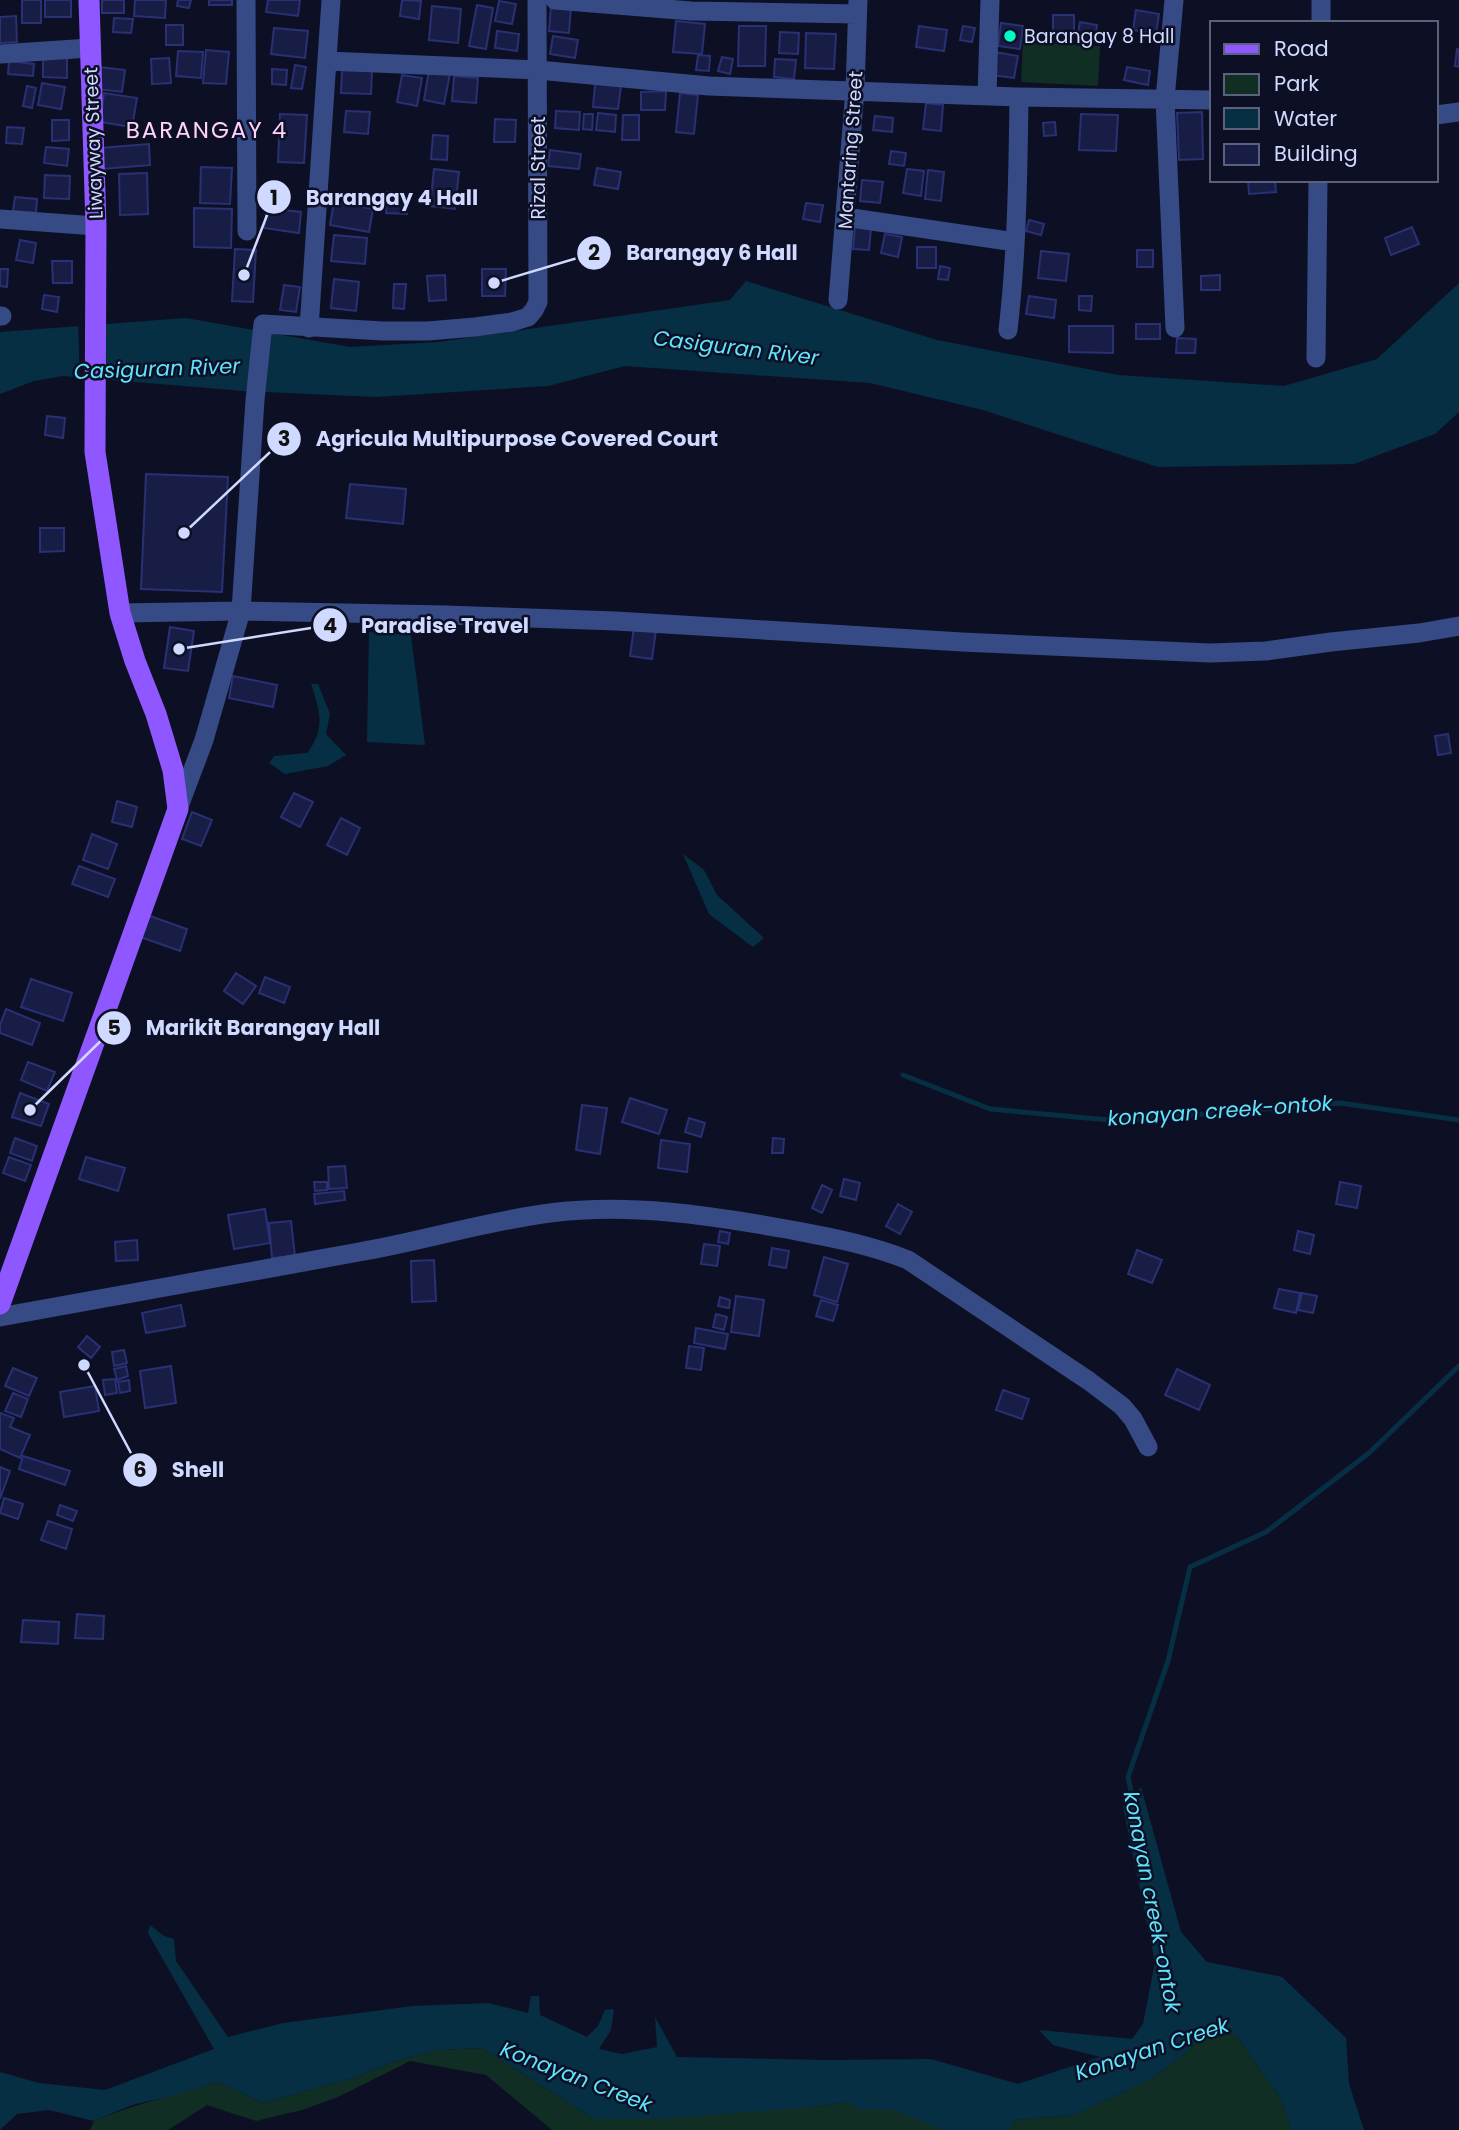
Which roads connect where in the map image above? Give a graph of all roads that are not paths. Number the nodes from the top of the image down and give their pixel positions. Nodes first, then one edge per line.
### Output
1 (89, 0) edge
2 (246, 0) edge
3 (331, 0) edge
4 (537, 0) edge
5 (555, 0) edge
6 (990, 0) edge
7 (1174, 0) edge
8 (1321, 0) edge
9 (857, 7) edge
10 (1321, 21) edge
11 (90, 48) junction
12 (0, 54) edge
13 (328, 61) junction
14 (538, 70) junction
15 (855, 90) junction
16 (987, 95) junction
17 (1019, 96) junction
18 (1165, 99) junction
19 (1210, 100) edge
20 (1459, 113) edge
21 (1438, 115) edge
22 (1318, 182) edge
23 (845, 217) junction
24 (0, 219) edge
25 (96, 226) junction
26 (247, 231) dead end
27 (1015, 242) junction
28 (838, 300) dead end
29 (309, 328) junction
30 (1175, 328) dead end
31 (1008, 330) dead end
32 (1316, 358) dead end
33 (242, 611) junction
34 (120, 613) junction
35 (1459, 626) edge
36 (178, 809) junction
37 (0, 1304) edge
38 (0, 1317) edge
39 (1148, 1447) dead end

1 - 11 main road, Liwayway Street
2 - 26 street
3 - 13 street
4 - 14 street, Rizal Street
5 - 9 street
6 - 16 street
7 - 18 street
8 - 10 street
9 - 15 street, Mantaring Street
11 - 12 street
11 - 25 main road, Liwayway Street
13 - 14 street
13 - 29 street
14 - 15 street
14 - 29 street, Rizal Street
15 - 16 street
15 - 23 street, Mantaring Street
16 - 17 street
17 - 18 street
17 - 27 street
18 - 19 street
18 - 30 street
20 - 21 street
22 - 32 street
23 - 27 street
23 - 28 street, Mantaring Street
24 - 25 street
25 - 34 main road, Liwayway Street
27 - 31 street
29 - 33 street
33 - 34 street
33 - 35 street
33 - 36 street
34 - 36 main road, Liwayway Street
36 - 37 main road
38 - 39 street

